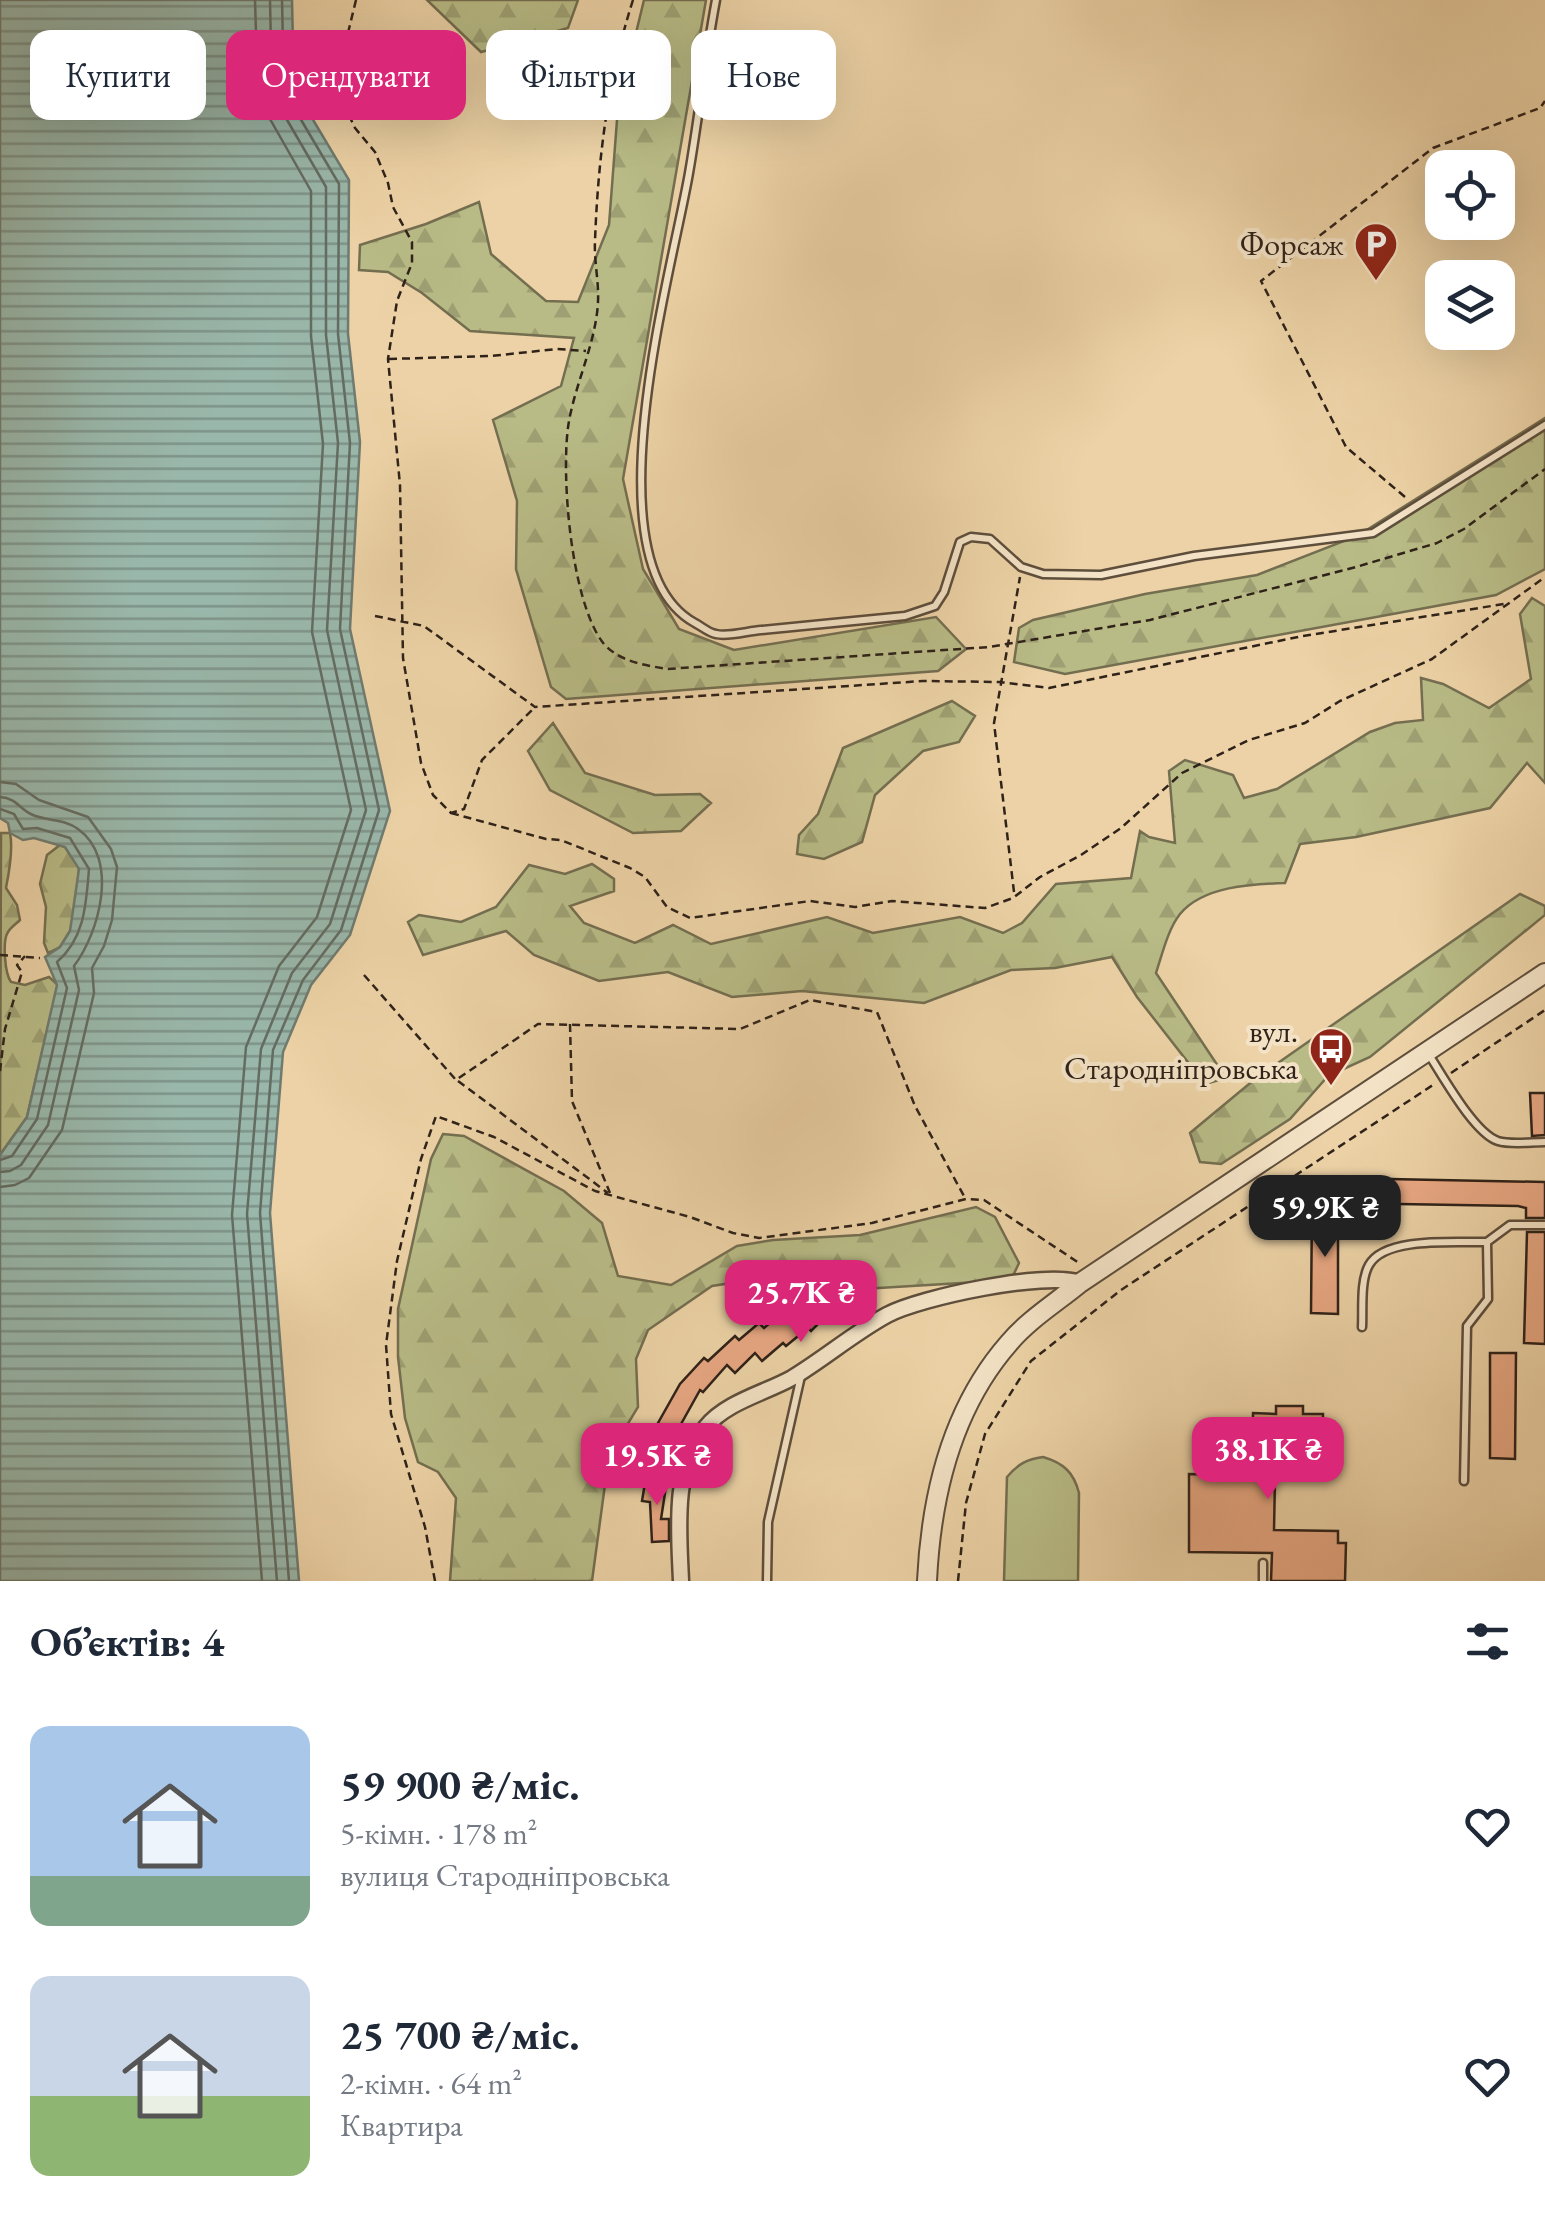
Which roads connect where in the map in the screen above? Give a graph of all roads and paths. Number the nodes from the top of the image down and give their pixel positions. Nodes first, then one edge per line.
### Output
1 (356, 0) edge
2 (633, 0) edge
3 (716, 0) edge
4 (1545, 102) edge
5 (586, 351) junction
6 (388, 359) junction
7 (1545, 425) edge
8 (1545, 469) edge
9 (1418, 508) junction
10 (1021, 567) junction
11 (1545, 576) edge
12 (1506, 604) junction
13 (375, 616) dead end
14 (402, 620) junction
15 (1007, 644) junction
16 (1000, 682) junction
17 (535, 707) junction
18 (451, 812) junction
19 (1014, 892) dead end
20 (0, 956) edge
21 (25, 956) junction
22 (40, 958) dead end
23 (1545, 973) edge
24 (364, 975) dead end
25 (1545, 1010) edge
26 (570, 1024) junction
27 (1427, 1052) junction
28 (0, 1071) edge
29 (1444, 1078) junction
30 (456, 1080) junction
31 (1545, 1142) edge
32 (612, 1196) junction
33 (966, 1199) junction
34 (1545, 1225) edge
35 (1487, 1242) junction
36 (1098, 1273) junction
37 (1080, 1283) junction
38 (1362, 1328) dead end
39 (802, 1371) junction
40 (1464, 1481) dead end
41 (1263, 1563) dead end
42 (436, 1581) edge
43 (680, 1581) edge
44 (767, 1581) edge
45 (927, 1581) edge
46 (958, 1581) edge
47 (1263, 1581) edge

1 - 6 path
2 - 5 path
3 - 10 lane
4 - 9 path
5 - 6 path
5 - 15 path
6 - 14 path
7 - 9 lane
8 - 15 path
9 - 10 lane
10 - 15 path
11 - 12 path
12 - 16 path
12 - 18 path
13 - 14 path
14 - 17 path
14 - 18 path
15 - 16 path
16 - 17 path
16 - 19 path
17 - 18 path
20 - 21 path
21 - 22 path
21 - 28 path
23 - 27 street
24 - 30 path
25 - 29 path
26 - 30 path
26 - 32 path
26 - 33 path
27 - 29 lane
27 - 36 street
29 - 31 lane
29 - 46 path
30 - 32 path
32 - 33 path
32 - 42 path
33 - 36 path
34 - 35 lane
35 - 38 lane
35 - 40 lane
36 - 37 street
37 - 39 street
37 - 45 street
39 - 43 street
39 - 44 lane
41 - 47 lane

